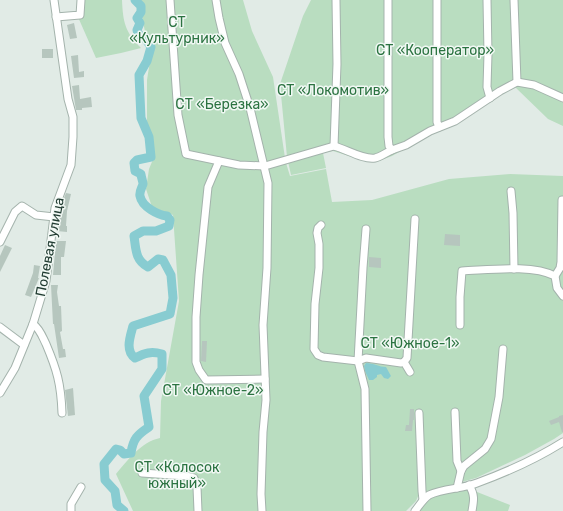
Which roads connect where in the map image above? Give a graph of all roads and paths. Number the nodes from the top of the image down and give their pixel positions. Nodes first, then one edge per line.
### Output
1 (54, 0) edge
2 (81, 0) edge
3 (170, 0) edge
4 (216, 0) edge
5 (336, 0) edge
6 (388, 0) edge
7 (437, 0) edge
8 (487, 0) edge
9 (514, 0) edge
10 (56, 17) junction
11 (517, 82) junction
12 (490, 98) junction
13 (563, 98) edge
14 (439, 127) junction
15 (334, 146) junction
16 (392, 150) junction
17 (219, 161) junction
18 (265, 166) junction
19 (511, 191) dead end
20 (562, 200) dead end
21 (54, 217) junction
22 (415, 219) dead end
23 (321, 225) dead end
24 (366, 230) dead end
25 (0, 242) edge
26 (514, 268) junction
27 (555, 276) junction
28 (563, 296) edge
29 (33, 324) junction
30 (460, 325) dead end
31 (0, 327) edge
32 (24, 345) junction
33 (503, 349) dead end
34 (358, 361) junction
35 (404, 362) junction
36 (410, 372) dead end
37 (265, 379) junction
38 (0, 393) edge
39 (455, 412) dead end
40 (62, 413) dead end
41 (419, 413) dead end
42 (563, 442) edge
43 (461, 471) junction
44 (142, 473) dead end
45 (470, 485) junction
46 (80, 486) dead end
47 (457, 488) junction
48 (424, 500) junction
49 (71, 511) edge
50 (198, 511) edge
51 (262, 511) edge
52 (368, 511) edge
53 (415, 511) edge
54 (472, 511) edge

1 - 10 street, Полевая улица
2 - 10 street
3 - 17 street
4 - 18 street
5 - 15 street
6 - 16 street
7 - 14 street
8 - 12 street
9 - 11 street
10 - 21 street, Полевая улица
11 - 12 street
11 - 13 street
12 - 14 street
14 - 16 street
15 - 16 street
15 - 18 street
17 - 18 street
17 - 37 street
18 - 37 street
19 - 26 street
20 - 27 street
21 - 25 street
21 - 29 street, Полевая улица
22 - 35 street
23 - 34 street
24 - 34 street
26 - 27 street
26 - 30 street
27 - 28 street
29 - 32 street, Полевая улица
29 - 40 street
31 - 32 street
32 - 38 street, Полевая улица
33 - 43 street
34 - 35 street
34 - 52 street
35 - 36 street
37 - 51 street
39 - 43 street
41 - 48 street
42 - 45 street
43 - 47 street
44 - 50 street
45 - 47 street
45 - 54 street
46 - 49 street
47 - 48 street
48 - 53 street

